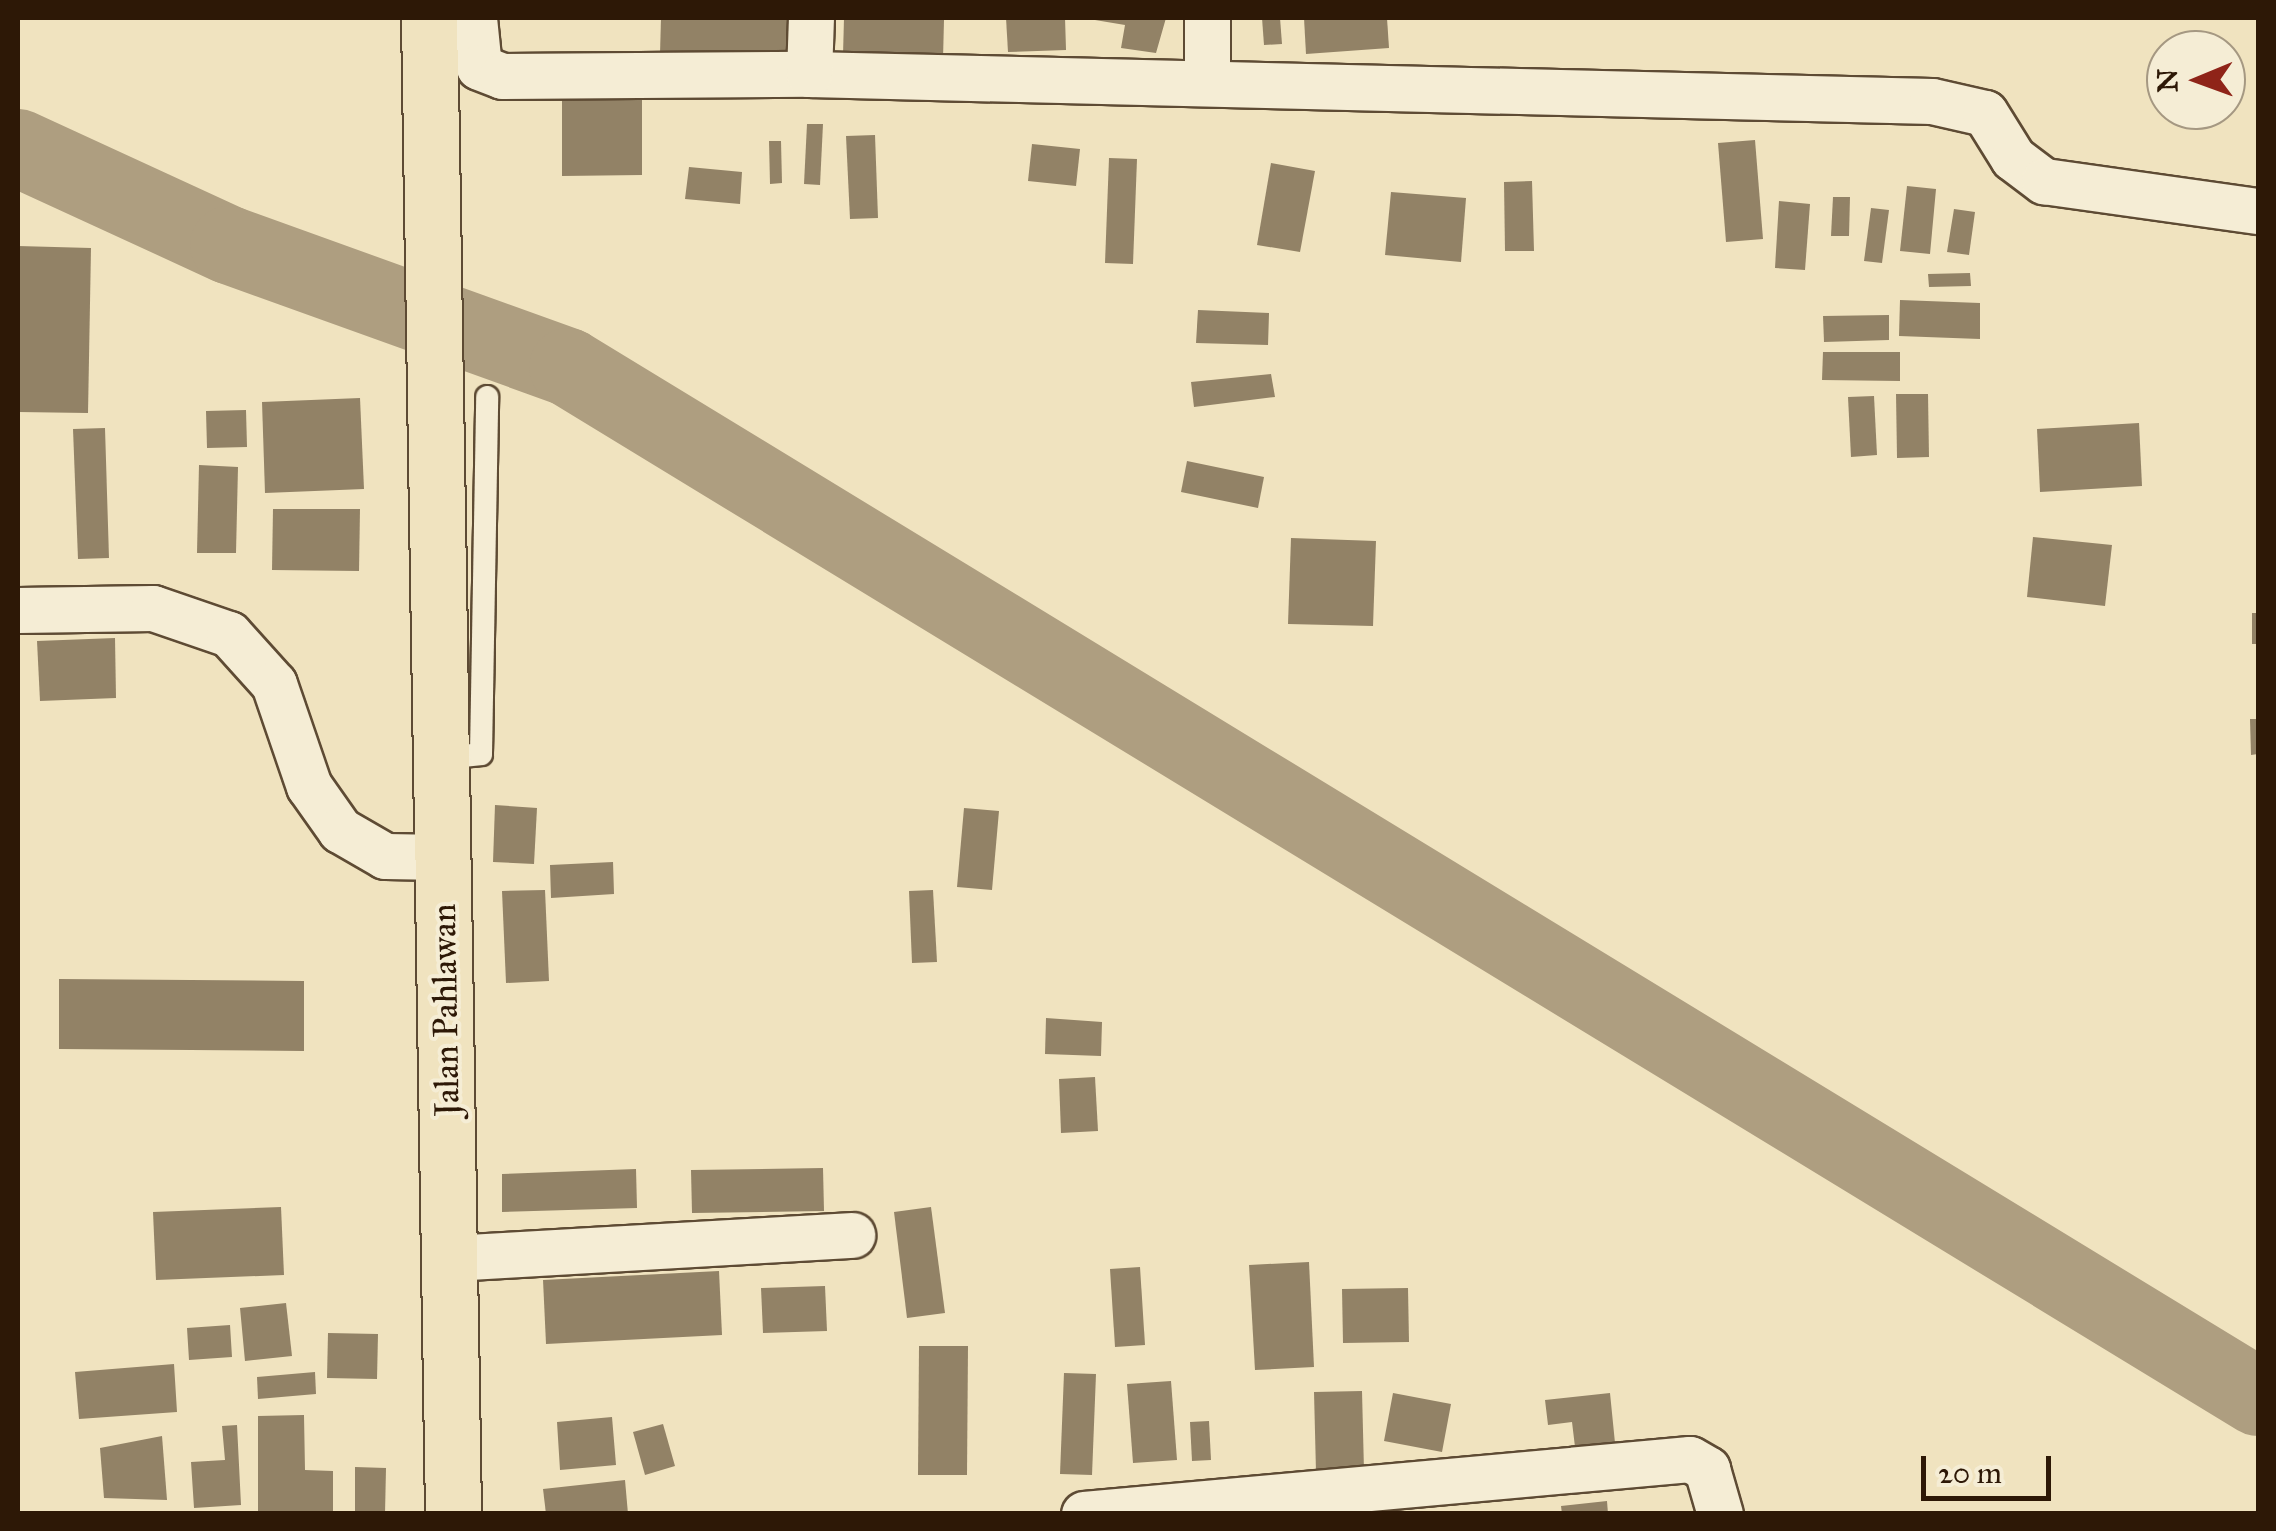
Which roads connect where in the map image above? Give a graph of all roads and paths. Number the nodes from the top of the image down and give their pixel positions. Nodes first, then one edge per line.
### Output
1 (429, 18) edge
2 (474, 18) edge
3 (810, 18) edge
4 (1207, 18) edge
5 (810, 74) junction
6 (1207, 83) junction
7 (2258, 212) edge
8 (487, 398) dead end
9 (18, 610) edge
10 (444, 758) junction
11 (442, 857) junction
12 (852, 1236) dead end
13 (452, 1258) junction
14 (1480, 1493) edge
15 (453, 1514) edge
16 (1084, 1514) edge
17 (1720, 1514) edge

1 - 10 highway, Jalan Pahlawan
2 - 5 street
3 - 5 street
4 - 6 street
5 - 6 street
6 - 7 street
8 - 10 lane
9 - 11 street
10 - 11 highway, Jalan Pahlawan
11 - 13 highway, Jalan Pahlawan
12 - 13 street
13 - 15 highway, Jalan Pahlawan
14 - 16 street
14 - 17 street

